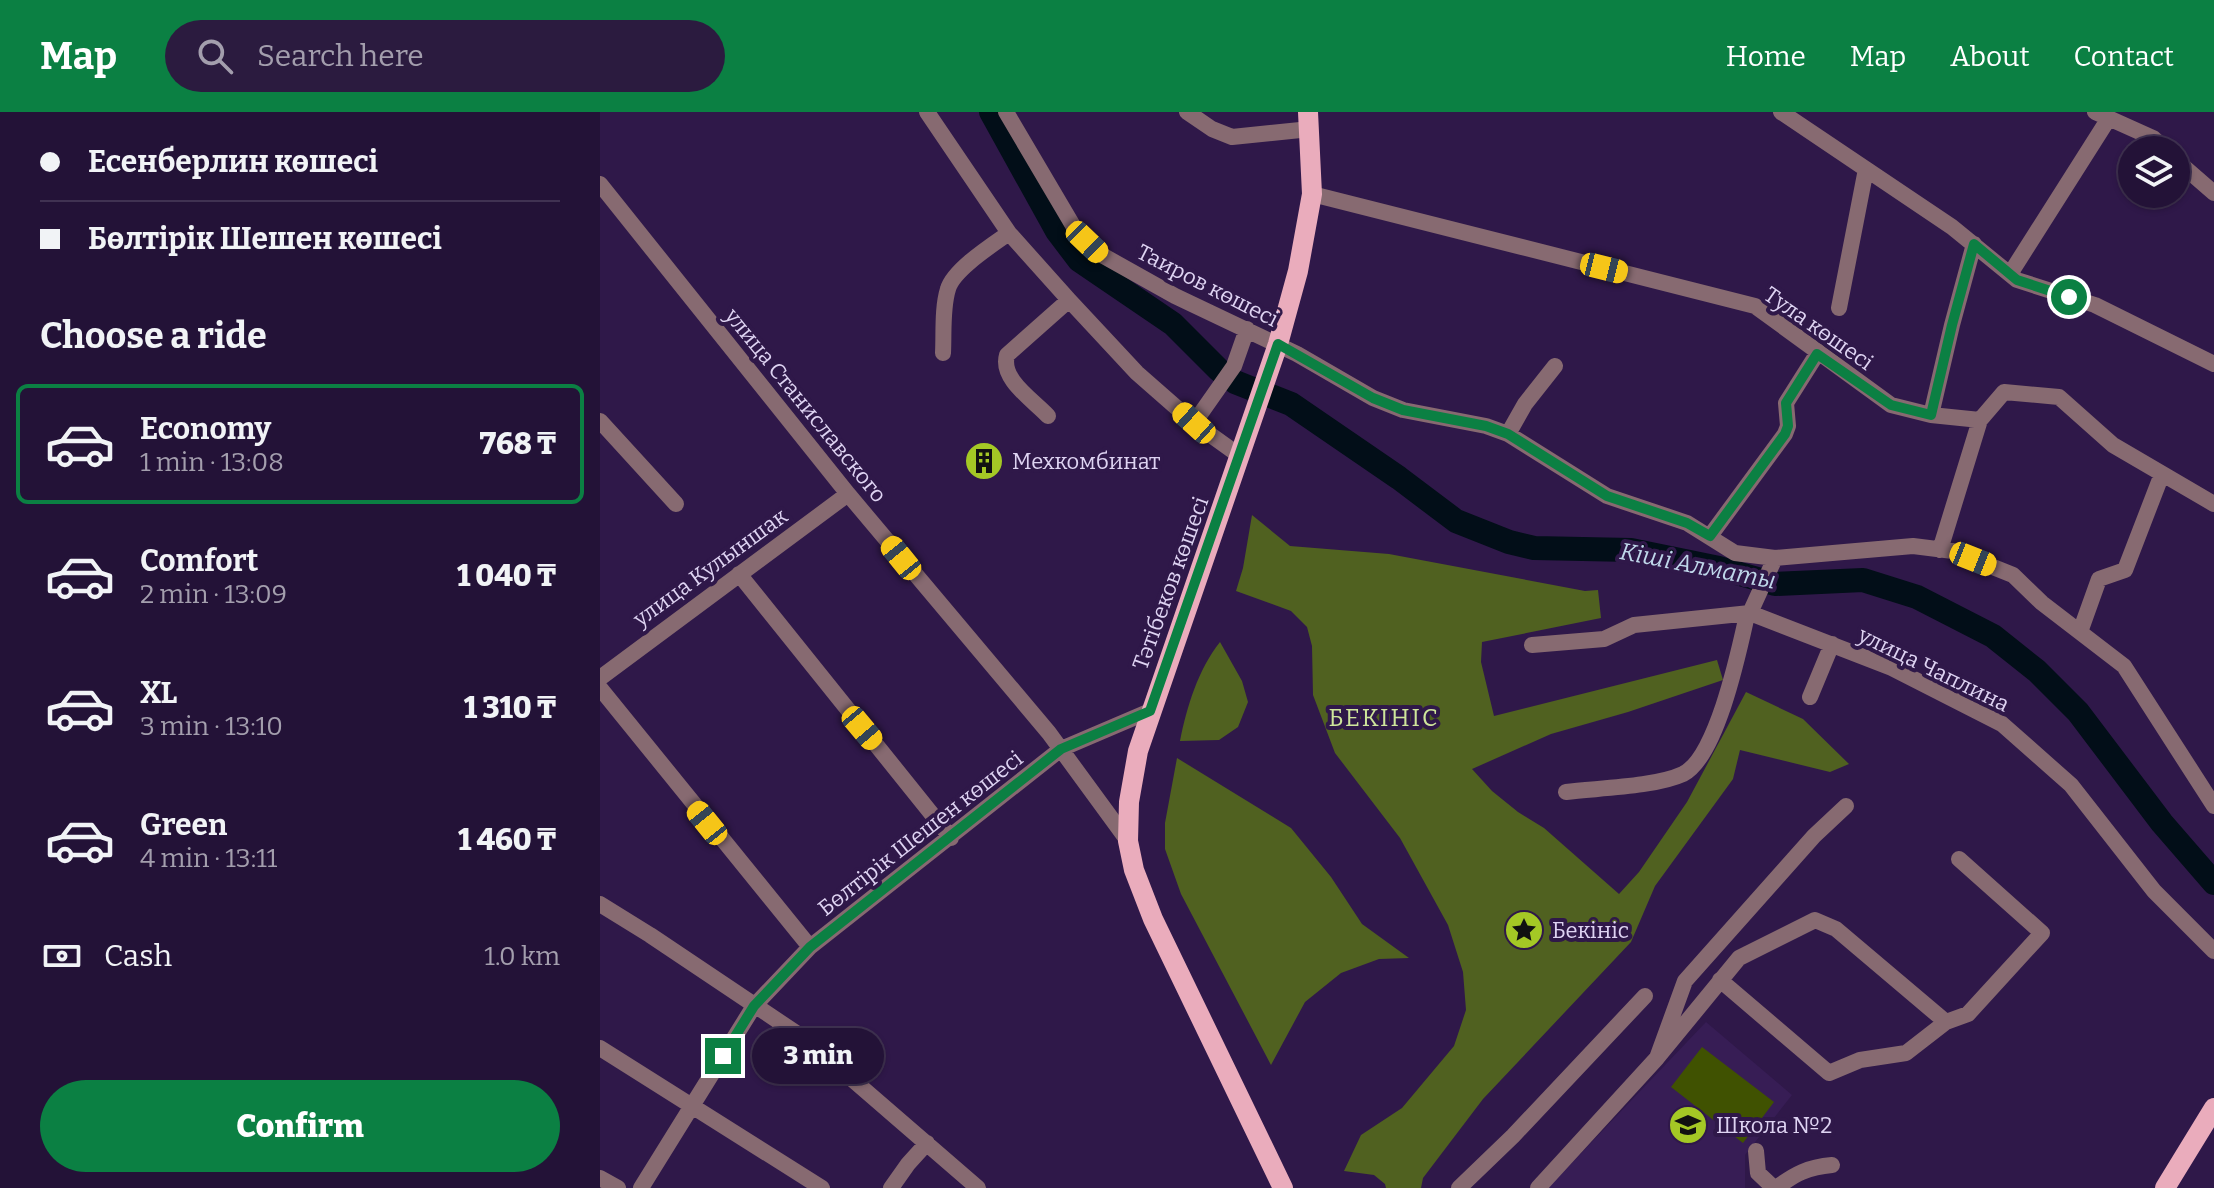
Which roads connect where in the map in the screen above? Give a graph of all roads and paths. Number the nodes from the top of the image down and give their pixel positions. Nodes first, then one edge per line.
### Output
1 (927, 112) edge
2 (1006, 112) edge
3 (1187, 112) edge
4 (1781, 112) edge
5 (2102, 115) edge
6 (1309, 120) edge
7 (2149, 136) edge
8 (1866, 169) junction
9 (2190, 172) edge
10 (600, 184) edge
11 (2214, 193) edge
12 (1312, 194) junction
13 (1009, 233) junction
14 (1974, 244) junction
15 (2010, 274) junction
16 (1069, 300) junction
17 (1839, 308) dead end
18 (1247, 329) junction
19 (1278, 344) junction
20 (943, 353) dead end
21 (1817, 354) junction
22 (2214, 364) edge
23 (1555, 366) dead end
24 (1931, 415) junction
25 (1048, 416) dead end
26 (1980, 420) junction
27 (600, 421) edge
28 (1194, 423) junction
29 (1508, 434) junction
30 (1240, 456) junction
31 (2162, 474) junction
32 (848, 494) junction
33 (676, 504) dead end
34 (2214, 504) edge
35 (1710, 536) junction
36 (1940, 550) junction
37 (1772, 565) junction
38 (739, 574) junction
39 (1751, 610) junction
40 (2080, 632) junction
41 (1832, 644) junction
42 (1532, 645) dead end
43 (600, 678) edge
44 (600, 688) edge
45 (1810, 697) dead end
46 (1150, 711) junction
47 (1061, 749) junction
48 (1566, 792) dead end
49 (1846, 806) dead end
50 (2214, 806) edge
51 (951, 838) junction
52 (1128, 841) junction
53 (1959, 859) dead end
54 (600, 904) edge
55 (810, 947) junction
56 (2214, 951) edge
57 (1720, 980) junction
58 (1645, 996) dead end
59 (754, 1006) junction
60 (1946, 1022) junction
61 (600, 1048) edge
62 (1657, 1058) junction
63 (692, 1105) junction
64 (2214, 1108) edge
65 (927, 1143) junction
66 (1756, 1151) dead end
67 (1832, 1165) dead end
68 (600, 1178) edge
69 (618, 1188) edge
70 (641, 1188) edge
71 (822, 1188) edge
72 (891, 1188) edge
73 (978, 1188) edge
74 (1283, 1188) edge
75 (1459, 1188) edge
76 (1538, 1188) edge
77 (1775, 1188) edge
78 (2165, 1188) edge

1 - 13 street
2 - 18 street, Таиров көшесі
3 - 6 street
4 - 8 street
5 - 7 street
5 - 15 street
6 - 12 main road, Тәтібеков көшесі
8 - 14 street
8 - 17 street
9 - 11 street
10 - 32 street, улица Станиславского
12 - 19 main road, Тәтібеков көшесі
12 - 21 street, Тула көшесі
13 - 16 street
13 - 20 street
14 - 15 street
14 - 24 street
15 - 22 street
16 - 25 street
16 - 28 street
18 - 19 street, Таиров көшесі
18 - 28 street
19 - 29 street, Таиров көшесі
19 - 30 main road, Тәтібеков көшесі
21 - 24 street, Тула көшесі
21 - 35 street
23 - 29 street
24 - 26 street, Тула көшесі
26 - 31 street
26 - 36 street
27 - 33 street
28 - 30 street
29 - 35 street, Таиров көшесі
30 - 46 main road, Тәтібеков көшесі
31 - 34 street
31 - 40 street
32 - 38 street, улица Кулыншак
32 - 47 street, улица Станиславского
35 - 37 street, Таиров көшесі
36 - 37 street, Таиров көшесі
36 - 40 street, Таиров көшесі
37 - 39 street
38 - 43 street, улица Кулыншак
38 - 51 street
39 - 41 street, улица Чаплина
39 - 42 street
39 - 48 street
40 - 50 street, Таиров көшесі
41 - 45 street
41 - 56 street, улица Чаплина
44 - 55 street
46 - 47 street, Бөлтірік Шешен көшесі
46 - 52 main road, Тәтібеков көшесі
47 - 51 street, Бөлтірік Шешен көшесі
47 - 52 street, улица Станиславского
49 - 62 street
51 - 55 street, Бөлтірік Шешен көшесі
52 - 74 main road, Тәтібеков көшесі
53 - 60 street
54 - 59 street
55 - 59 street, Бөлтірік Шешен көшесі
57 - 60 street
57 - 60 street
57 - 62 street
58 - 75 street
59 - 63 street, Бөлтірік Шешен көшесі
59 - 65 street
61 - 63 street
62 - 76 street
63 - 70 street, Бөлтірік Шешен көшесі
63 - 71 street
64 - 78 main road
65 - 72 street
65 - 73 street
66 - 77 street
67 - 77 street
68 - 69 street

